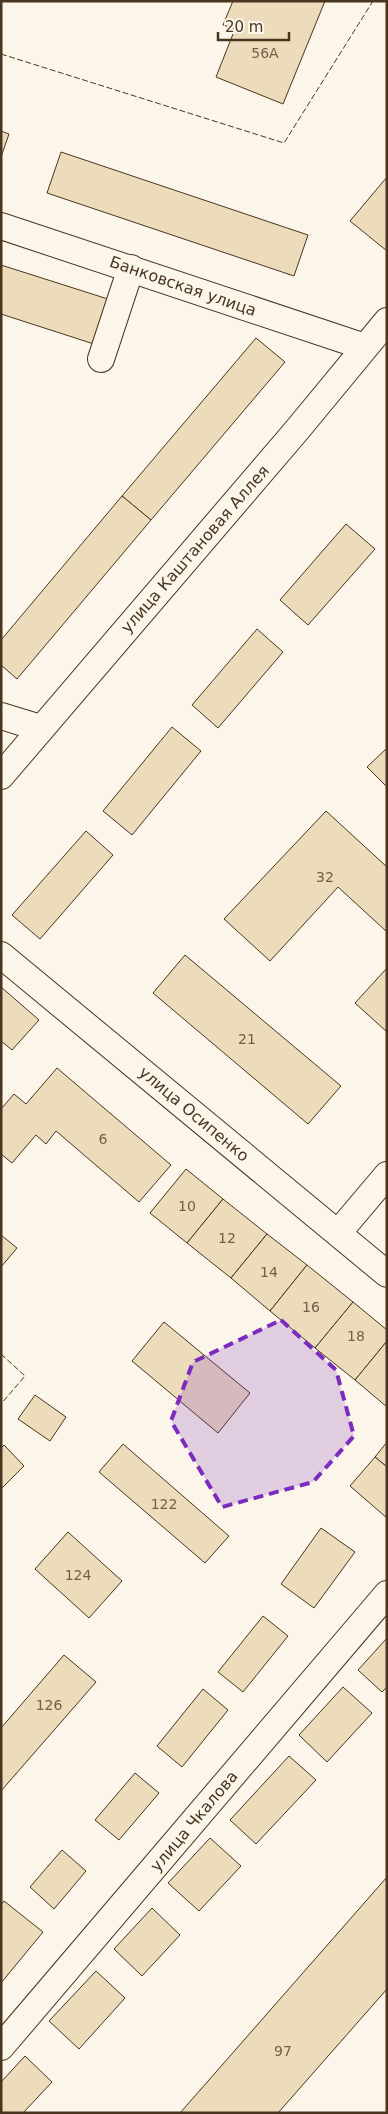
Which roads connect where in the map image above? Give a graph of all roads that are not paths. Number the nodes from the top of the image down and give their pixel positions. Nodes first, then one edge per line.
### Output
1 (1, 226) edge
2 (131, 268) junction
3 (387, 320) edge
4 (365, 347) junction
5 (102, 359) dead end
6 (1, 716) edge
7 (40, 728) junction
8 (1, 776) edge
9 (1, 955) edge
10 (387, 1176) edge
11 (338, 1233) junction
12 (387, 1274) edge
13 (387, 1594) edge
14 (1, 2047) edge

1 - 2 street, Банковская улица
2 - 4 street, Банковская улица
2 - 5 street
3 - 4 street, улица Каштановая Аллея
4 - 7 street, улица Каштановая Аллея
6 - 7 street
7 - 8 street, улица Каштановая Аллея
9 - 11 street, улица Осипенко
10 - 11 street
11 - 12 street, улица Осипенко
13 - 14 street, улица Чкалова

